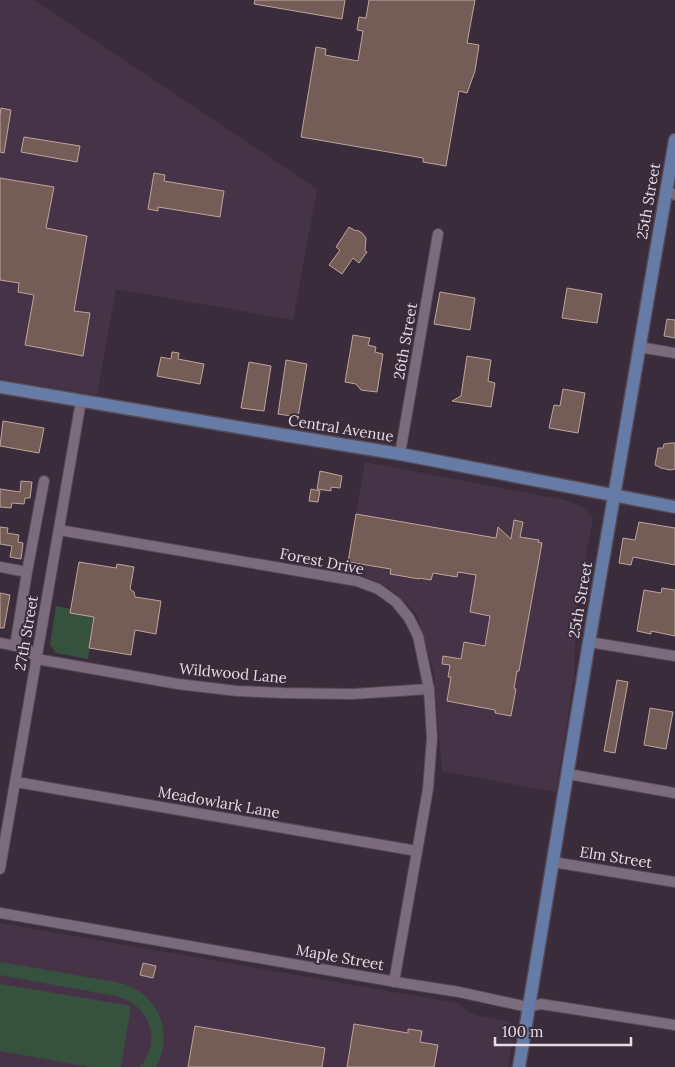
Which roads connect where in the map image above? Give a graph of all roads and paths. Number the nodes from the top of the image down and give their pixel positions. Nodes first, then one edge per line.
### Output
1 (675, 140) edge
2 (672, 191) edge
3 (438, 234) dead end
4 (639, 347) junction
5 (675, 353) edge
6 (0, 386) edge
7 (81, 401) junction
8 (400, 454) junction
9 (44, 481) dead end
10 (614, 495) junction
11 (675, 507) edge
12 (59, 530) junction
13 (0, 567) edge
14 (28, 572) junction
15 (589, 642) junction
16 (0, 643) edge
17 (16, 646) junction
18 (675, 656) edge
19 (37, 659) junction
20 (429, 689) junction
21 (568, 774) junction
22 (16, 782) junction
23 (675, 793) edge
24 (417, 851) junction
25 (553, 862) junction
26 (0, 870) edge
27 (675, 882) edge
28 (0, 913) edge
29 (394, 982) junction
30 (528, 1007) junction
31 (675, 1025) edge
32 (519, 1067) edge

1 - 2 main road, 25th Street
2 - 4 main road, 25th Street
3 - 8 street, 26th Street
4 - 5 street
4 - 10 main road, 25th Street
6 - 7 main road, Central Avenue
7 - 8 main road, Central Avenue
7 - 12 street, 27th Street
8 - 10 main road, Central Avenue
9 - 14 street
10 - 11 main road, Central Avenue
10 - 15 main road, 25th Street
12 - 19 street, 27th Street
12 - 20 street, Forest Drive
13 - 14 street
14 - 17 street
15 - 18 street
15 - 21 main road, 25th Street
16 - 17 street
17 - 19 street
19 - 20 street, Wildwood Lane
19 - 22 street, 27th Street
20 - 24 street, Forest Drive
21 - 23 street
21 - 25 main road, 25th Street
22 - 24 street, Meadowlark Lane
22 - 26 street, 27th Street
24 - 29 street, Forest Drive
25 - 27 street, Elm Street
25 - 30 main road, 25th Street
28 - 29 street, Maple Street
29 - 30 street, Maple Street
30 - 31 street, Maple Street
30 - 32 main road, 25th Street

